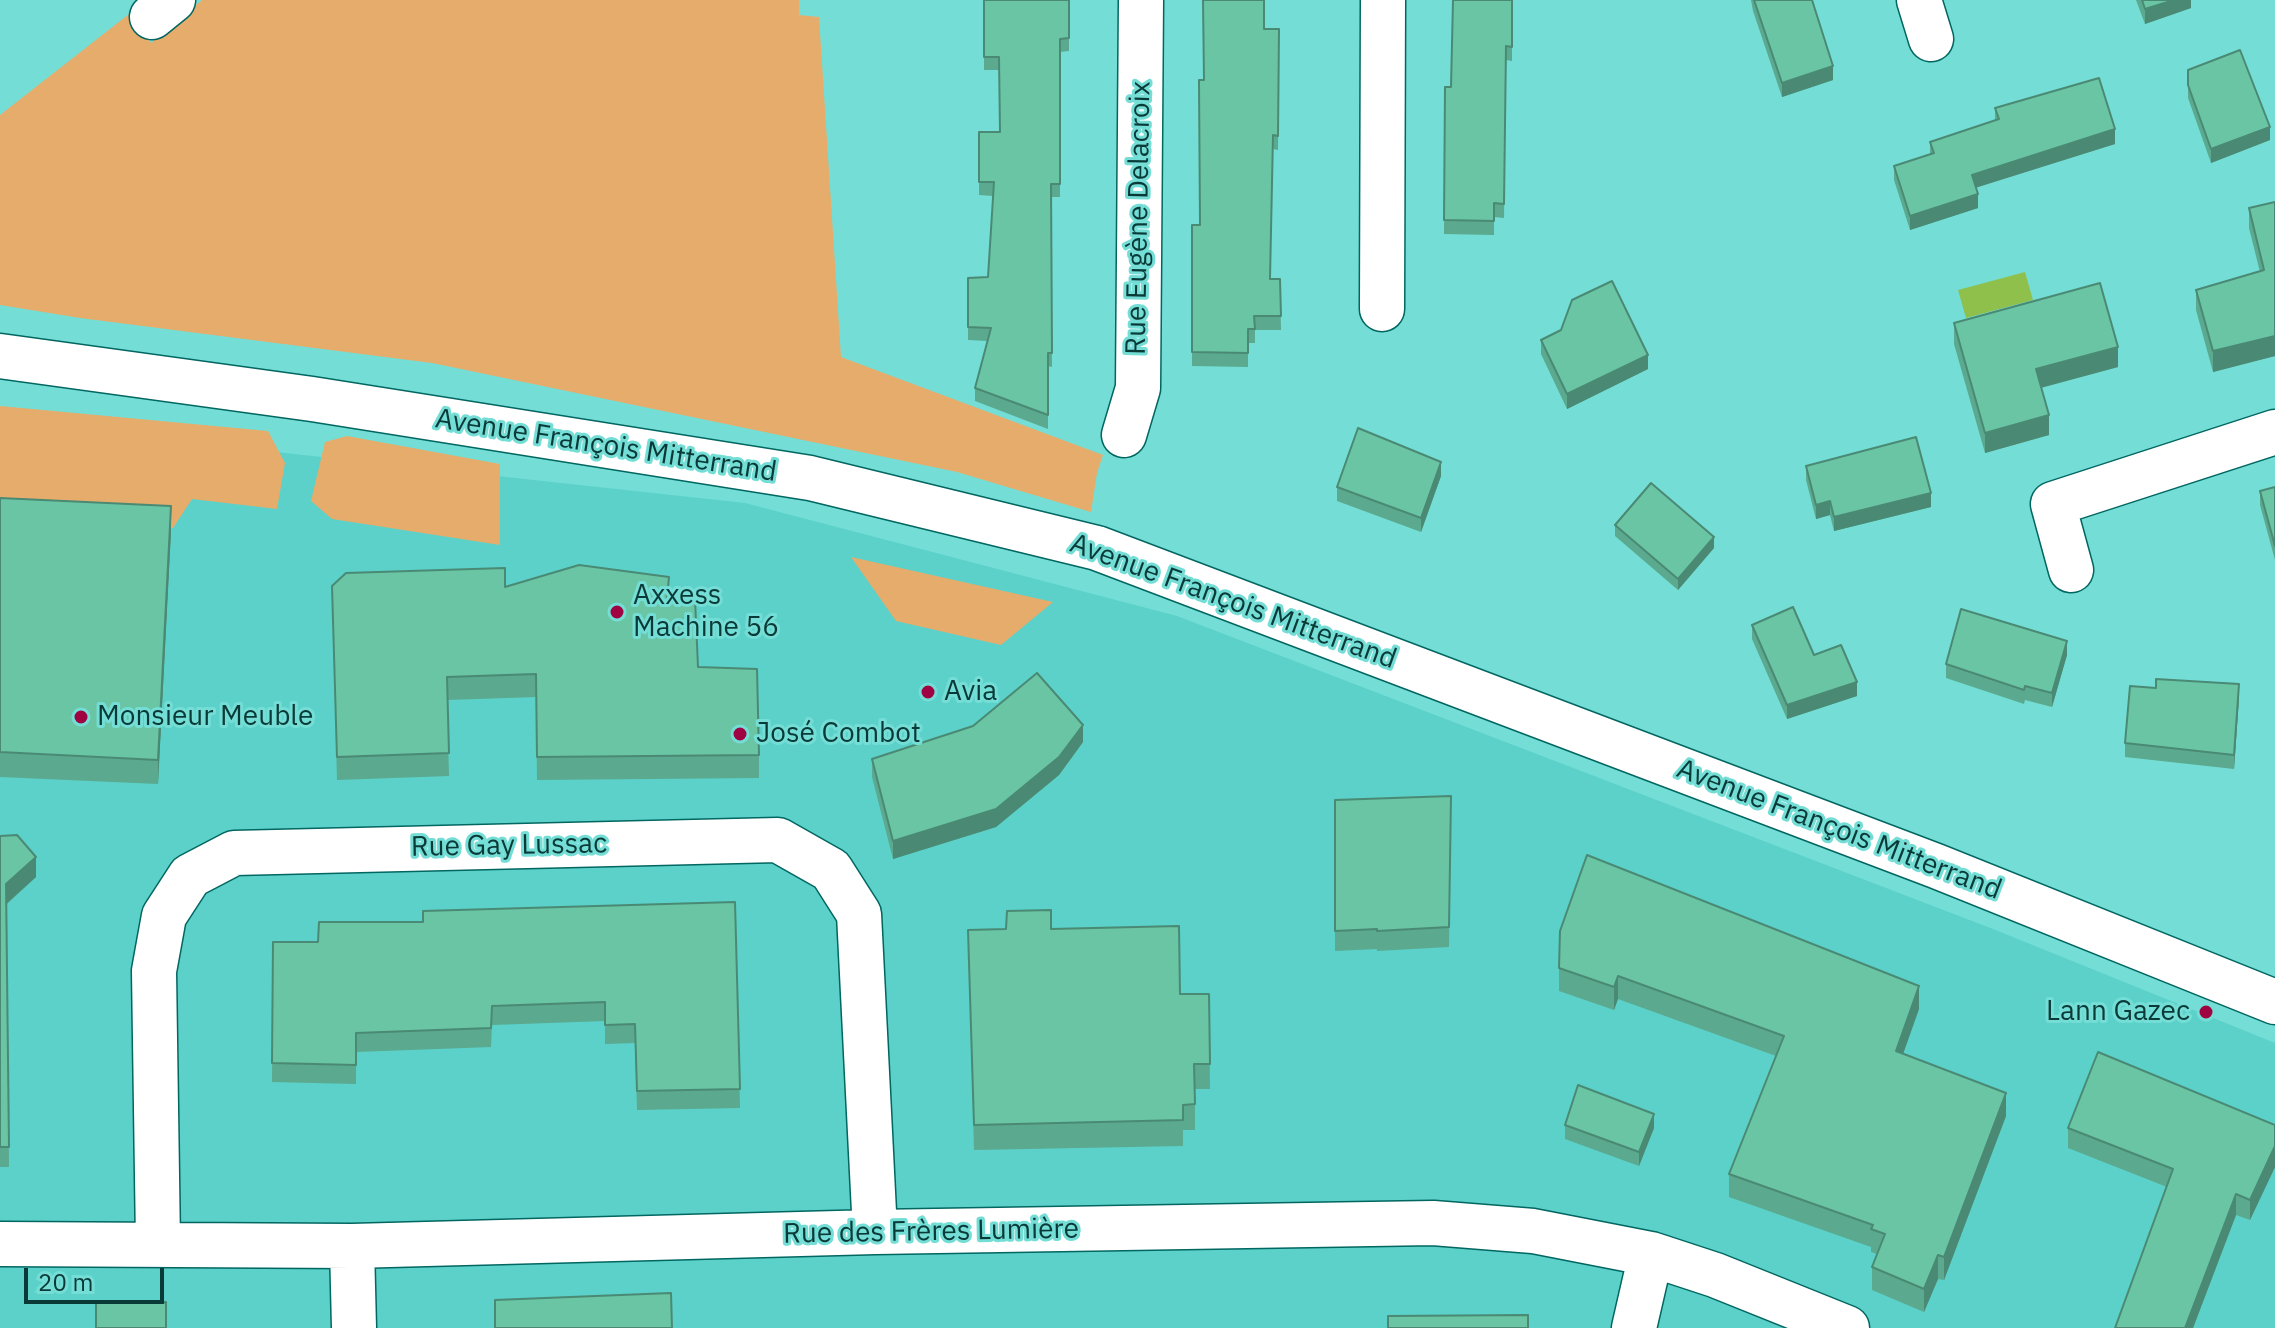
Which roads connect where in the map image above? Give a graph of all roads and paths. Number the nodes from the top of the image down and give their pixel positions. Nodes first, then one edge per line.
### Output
1 (1141, 0) edge
2 (1383, 0) edge
3 (1382, 309) dead end
4 (0, 356) edge
5 (2275, 432) edge
6 (1124, 435) dead end
7 (2071, 570) dead end
8 (2275, 1002) edge
9 (875, 1232) junction
10 (0, 1244) edge
11 (158, 1244) junction
12 (352, 1246) junction
13 (1651, 1254) junction
14 (354, 1328) edge
15 (1634, 1328) edge
16 (1847, 1328) edge

1 - 6 street, Rue Eugène Delacroix
2 - 3 street
4 - 8 street, Avenue François Mitterrand
5 - 7 street
9 - 11 street, Rue Gay Lussac
9 - 12 street, Rue des Frères Lumière
9 - 13 street, Rue des Frères Lumière
10 - 11 street, Rue des Frères Lumière
11 - 12 street, Rue des Frères Lumière
12 - 14 street
13 - 15 street
13 - 16 street, Rue des Frères Lumière

